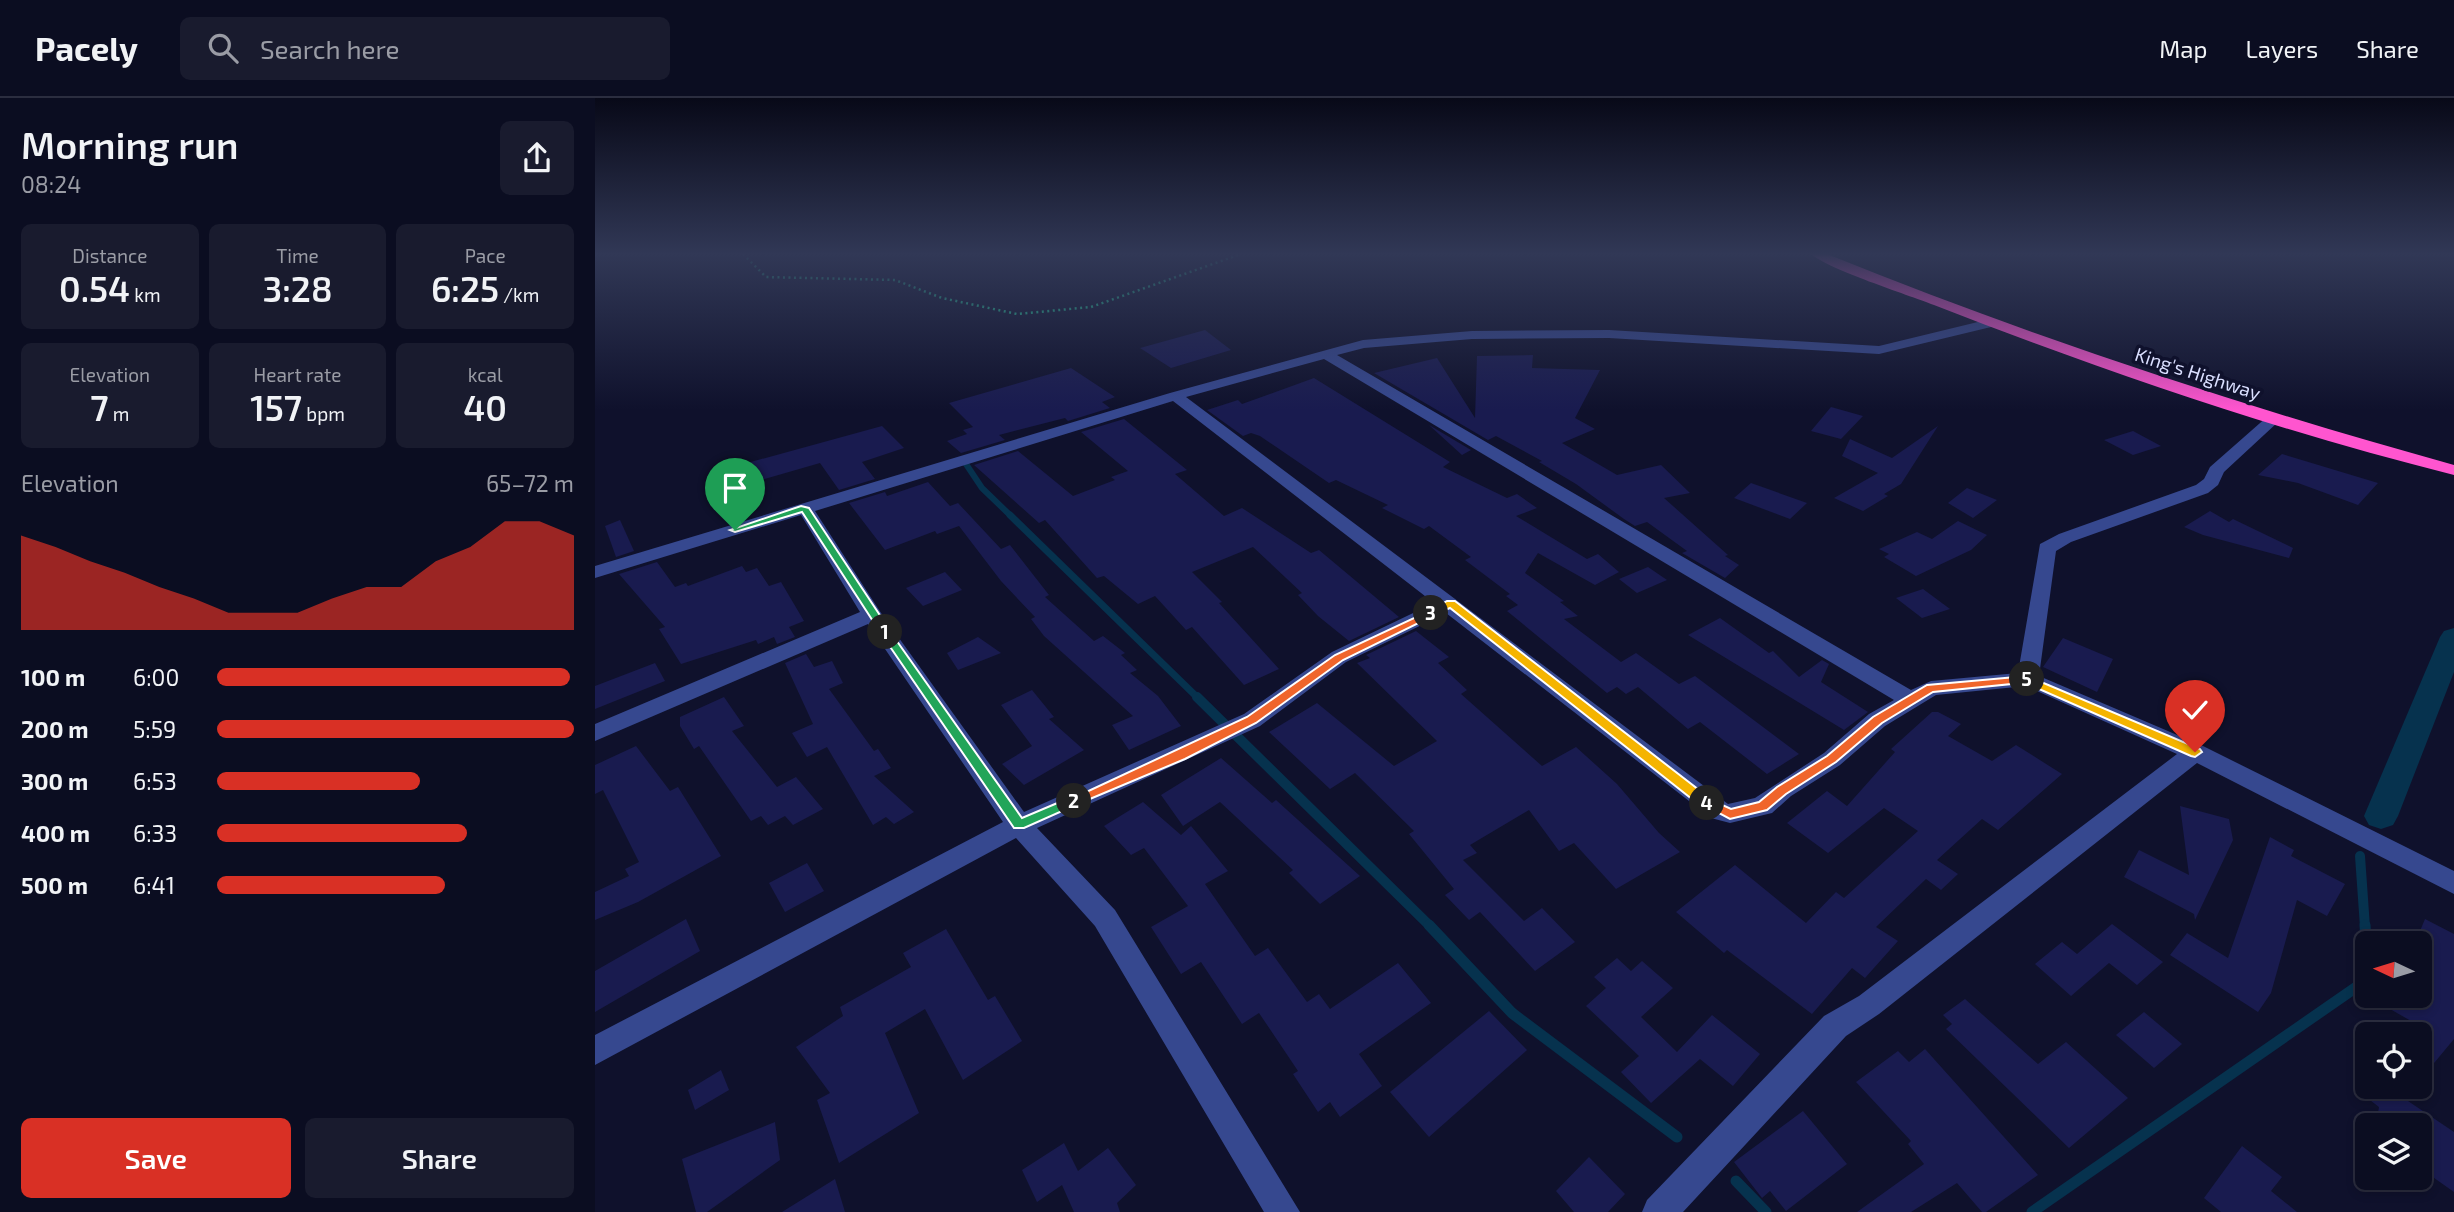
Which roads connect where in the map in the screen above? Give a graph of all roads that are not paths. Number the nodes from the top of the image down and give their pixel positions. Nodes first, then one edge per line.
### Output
1 (1943, 306) edge
2 (1968, 306) edge
3 (1986, 324) junction
4 (1325, 354) junction
5 (1175, 396) junction
6 (2273, 419) junction
7 (2454, 457) edge
8 (2454, 470) edge
9 (805, 508) junction
10 (595, 572) edge
11 (1451, 603) junction
12 (872, 615) junction
13 (2028, 679) junction
14 (1911, 700) junction
15 (595, 733) edge
16 (2195, 752) junction
17 (1019, 824) junction
18 (2454, 883) edge
19 (595, 1051) edge
20 (1283, 1212) edge
21 (1659, 1212) edge

1 - 3 highway, King's Highway
2 - 7 highway, King's Highway
3 - 4 street
3 - 6 highway, King's Highway
4 - 5 street
4 - 14 street
5 - 9 street
5 - 11 street
6 - 8 highway, King's Highway
6 - 13 street
9 - 10 street
9 - 12 street
11 - 14 street
11 - 17 street
12 - 15 street
12 - 17 street
13 - 14 street
13 - 16 street
16 - 18 street
16 - 21 street
17 - 19 street
17 - 20 street

